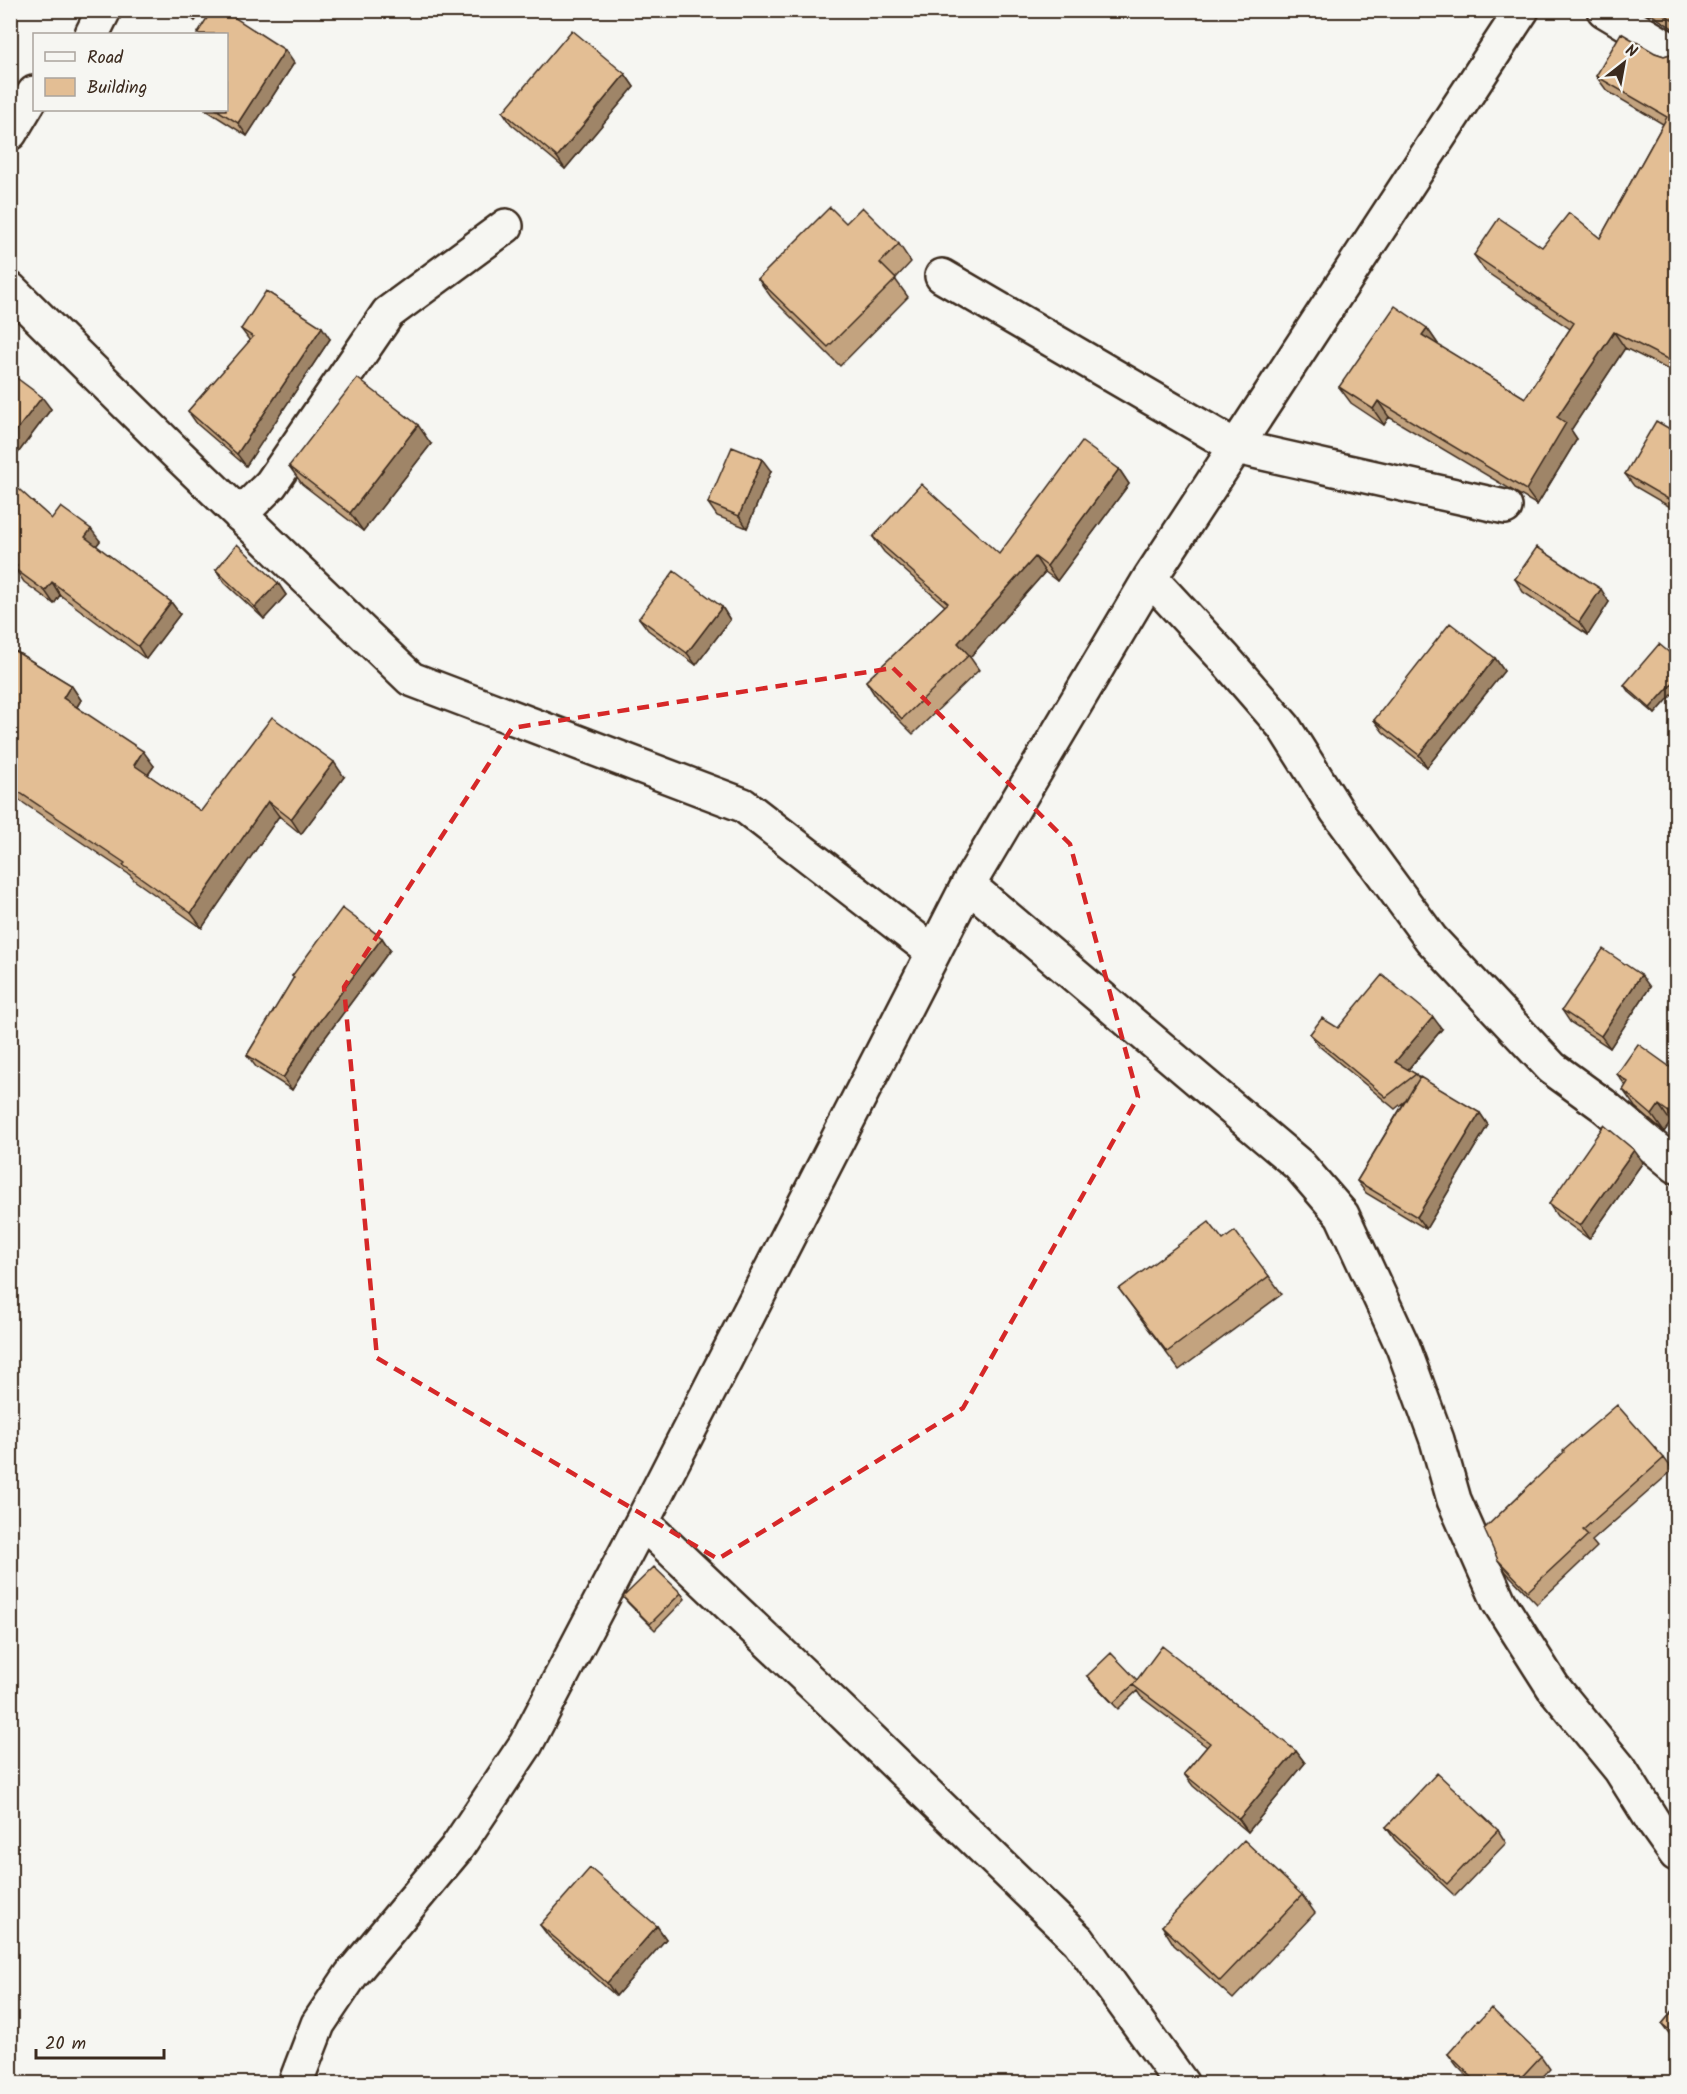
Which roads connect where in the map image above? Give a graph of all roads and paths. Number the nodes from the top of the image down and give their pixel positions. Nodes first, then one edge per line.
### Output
1 (104, 10) edge
2 (1522, 10) edge
3 (1604, 10) edge
4 (92, 33) edge
5 (1677, 53) edge
6 (33, 95) edge
7 (10, 133) edge
8 (507, 226) dead end
9 (942, 276) dead end
10 (10, 289) edge
11 (1236, 447) junction
12 (1504, 507) dead end
13 (240, 515) junction
14 (1150, 578) junction
15 (968, 885) junction
16 (933, 952) junction
17 (1677, 1166) edge
18 (642, 1522) junction
19 (1677, 1854) edge
20 (295, 2084) edge
21 (1182, 2084) edge

1 - 4 street
2 - 11 street
3 - 5 street
6 - 7 street
8 - 13 street
9 - 11 street
10 - 13 street
11 - 12 street
11 - 14 street
13 - 16 street
14 - 15 street
14 - 17 street
15 - 16 street
15 - 19 street
16 - 18 street
18 - 20 street
18 - 21 street

